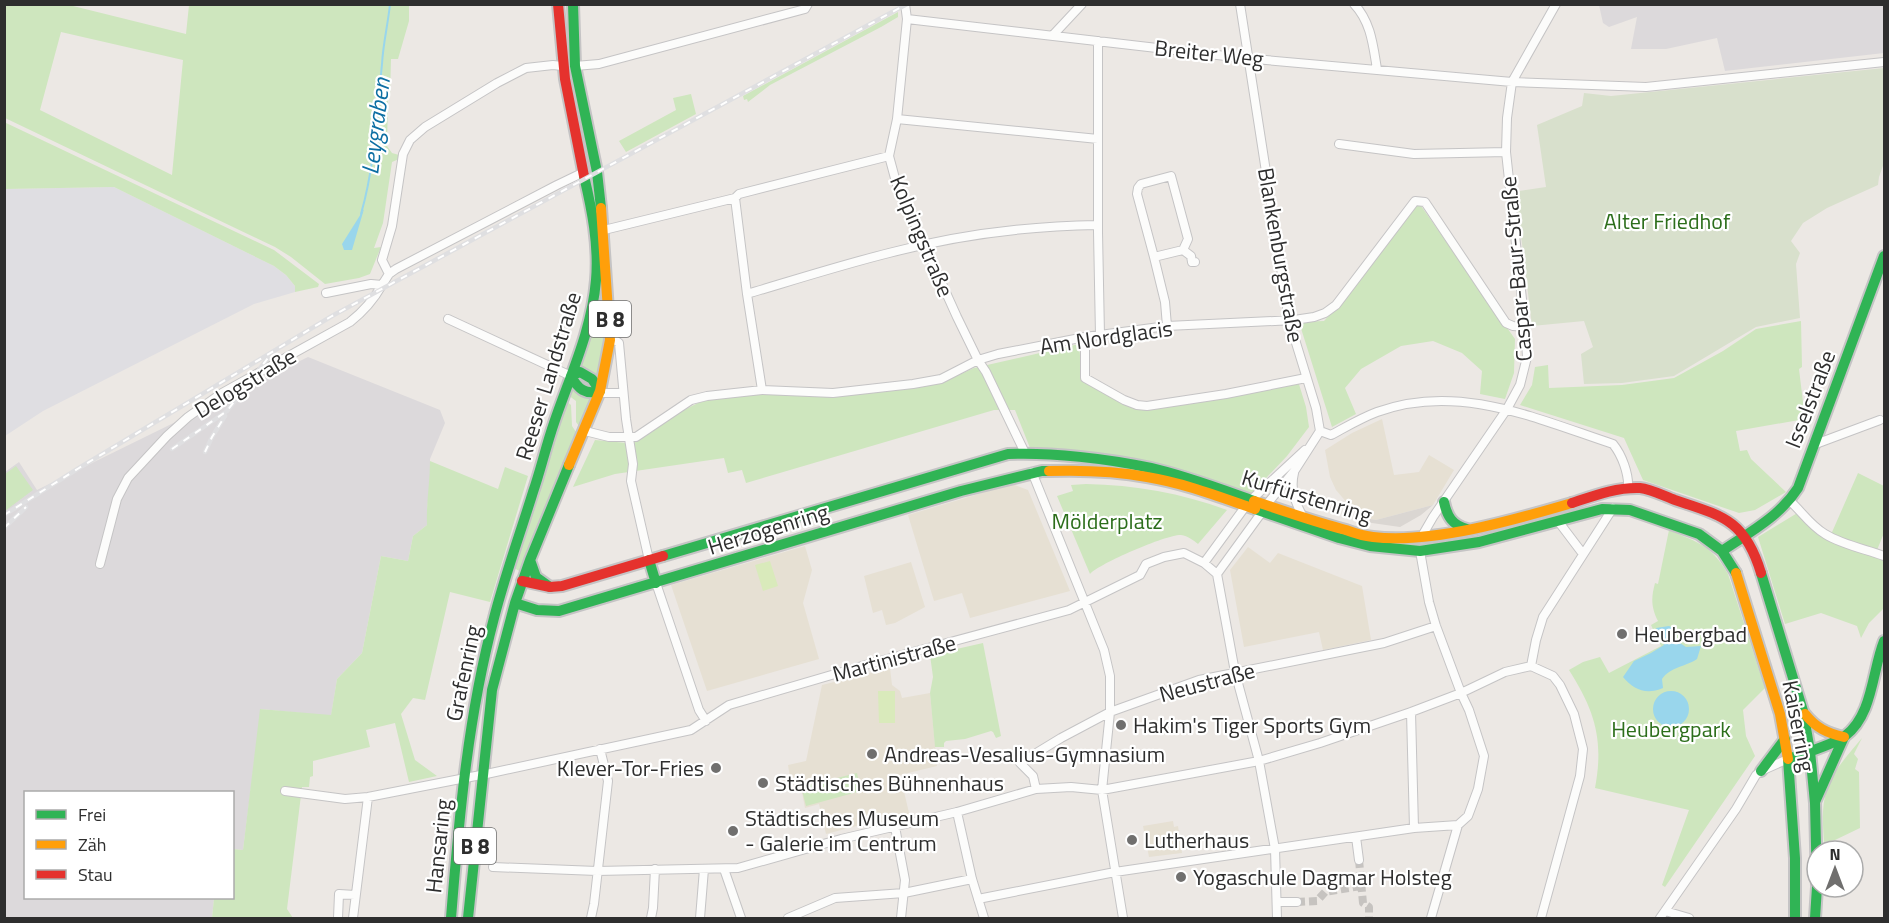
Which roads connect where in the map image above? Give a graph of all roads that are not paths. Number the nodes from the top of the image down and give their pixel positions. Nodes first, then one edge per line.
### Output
1 (558, 4) edge
2 (573, 4) edge
3 (905, 4) edge
4 (1082, 4) edge
5 (1240, 4) edge
6 (1354, 4) edge
7 (1556, 4) edge
8 (808, 5) edge
9 (908, 19) junction
10 (1053, 35) junction
11 (1098, 41) junction
12 (1249, 58) junction
13 (1884, 62) edge
14 (562, 66) junction
15 (575, 66) junction
16 (1377, 69) junction
17 (1512, 82) junction
18 (897, 119) junction
19 (1098, 139) junction
20 (1339, 144) dead end
21 (1506, 152) junction
22 (889, 156) junction
23 (596, 167) junction
24 (584, 172) junction
25 (735, 198) junction
26 (1098, 225) junction
27 (604, 230) junction
28 (925, 245) junction
29 (1184, 250) junction
30 (1884, 256) edge
31 (1154, 257) junction
32 (1195, 262) dead end
33 (389, 273) junction
34 (381, 285) junction
35 (326, 293) dead end
36 (747, 294) junction
37 (447, 319) dead end
38 (1286, 320) junction
39 (1167, 326) junction
40 (1526, 327) junction
41 (1100, 335) junction
42 (1085, 338) junction
43 (615, 340) dead end
44 (978, 360) junction
45 (571, 376) junction
46 (1306, 378) junction
47 (762, 390) junction
48 (600, 391) junction
49 (623, 393) junction
50 (1507, 409) junction
51 (1880, 420) dead end
52 (585, 430) junction
53 (1320, 431) junction
54 (629, 437) junction
55 (1313, 443) junction
56 (1813, 445) junction
57 (1025, 453) junction
58 (1295, 471) junction
59 (1032, 472) junction
60 (1628, 488) junction
61 (1790, 501) junction
62 (1444, 502) junction
63 (1249, 503) junction
64 (1264, 508) junction
65 (1613, 508) junction
66 (1303, 517) junction
67 (1558, 521) junction
68 (1470, 529) junction
69 (1744, 535) junction
70 (1422, 536) junction
71 (1420, 551) junction
72 (1722, 551) junction
73 (1583, 554) junction
74 (1884, 556) edge
75 (530, 560) junction
76 (649, 560) junction
77 (1204, 563) junction
78 (100, 564) dead end
79 (1217, 574) junction
80 (505, 578) junction
81 (522, 581) junction
82 (656, 583) junction
83 (550, 586) junction
84 (501, 591) junction
85 (1085, 602) junction
86 (515, 603) junction
87 (1437, 626) junction
88 (1884, 641) edge
89 (1531, 666) junction
90 (1235, 672) junction
91 (1461, 693) junction
92 (1803, 711) junction
93 (1110, 712) junction
94 (1411, 712) junction
95 (706, 721) junction
96 (1844, 737) junction
97 (1785, 739) junction
98 (600, 749) junction
99 (1810, 751) junction
100 (1788, 759) junction
101 (1259, 761) junction
102 (1761, 771) junction
103 (483, 774) junction
104 (465, 777) junction
105 (1036, 789) junction
106 (1102, 790) junction
107 (285, 791) dead end
108 (368, 797) junction
109 (1815, 803) junction
110 (957, 812) junction
111 (1458, 825) junction
112 (895, 827) junction
113 (1414, 828) junction
114 (1356, 837) junction
115 (1816, 839) edge
116 (1275, 849) junction
117 (1359, 860) tunnel mouth
118 (493, 867) dead end
119 (655, 869) junction
120 (704, 869) junction
121 (724, 869) junction
122 (597, 871) junction
123 (1115, 872) junction
124 (972, 879) junction
125 (904, 893) junction
126 (355, 895) junction
127 (978, 899) junction
128 (1816, 899) edge
129 (1277, 902) junction
130 (1297, 902) tunnel mouth
131 (1665, 911) junction
132 (338, 918) edge
133 (353, 918) edge
134 (451, 918) edge
135 (468, 918) edge
136 (591, 918) edge
137 (651, 918) edge
138 (700, 918) edge
139 (741, 918) edge
140 (788, 918) edge
141 (901, 918) edge
142 (984, 918) edge
143 (1123, 918) edge
144 (1277, 918) edge
145 (1431, 918) edge
146 (1541, 918) edge
147 (1660, 918) edge
148 (1689, 918) edge
149 (1795, 918) edge
150 (1815, 918) edge

1 - 14 main road, Reeser Landstraße / B 8
2 - 15 main road, Reeser Landstraße / B 8
3 - 9 street, Kolpingstraße
4 - 10 street
5 - 12 street, Blankenburgstraße
6 - 16 street
7 - 17 street
8 - 15 street
9 - 10 street, Breiter Weg
9 - 18 street, Kolpingstraße
10 - 11 street, Breiter Weg
11 - 12 street, Breiter Weg
11 - 19 street
12 - 16 street, Breiter Weg
12 - 38 street, Blankenburgstraße
13 - 17 street, Breiter Weg
14 - 15 main road
14 - 24 main road, Reeser Landstraße / B 8
14 - 33 street
15 - 23 main road, Reeser Landstraße / B 8
16 - 17 street, Breiter Weg
17 - 21 street, Caspar-Baur-Straße
18 - 19 street
18 - 22 street, Kolpingstraße
19 - 26 street
20 - 21 street
21 - 40 street, Caspar-Baur-Straße
22 - 25 street
22 - 28 street, Kolpingstraße
23 - 24 main road
23 - 27 main road, Reeser Landstraße / B 8
24 - 33 street, Delogstraße
24 - 45 main road, Reeser Landstraße / B 8
25 - 27 street
25 - 36 street
26 - 28 street
26 - 41 street
27 - 48 main road, Reeser Landstraße / B 8
28 - 36 street
28 - 44 street, Kolpingstraße
29 - 31 street
29 - 31 street
29 - 32 street
30 - 56 main road, Isselstraße
31 - 39 street
33 - 34 street, Delogstraße
34 - 35 street
34 - 78 street, Delogstraße
36 - 47 street
37 - 45 street
38 - 39 street, Am Nordglacis
38 - 40 street, Am Nordglacis
38 - 46 street, Blankenburgstraße
39 - 41 street, Am Nordglacis
40 - 50 street, Caspar-Baur-Straße
41 - 42 street, Am Nordglacis
42 - 44 street, Am Nordglacis
42 - 46 street
43 - 49 street
44 - 47 street, Am Nordglacis
44 - 57 street, Kolpingstraße
45 - 48 main road
45 - 48 main road
45 - 80 main road, Reeser Landstraße / B 8
46 - 53 street, Blankenburgstraße
47 - 54 street, Am Nordglacis
48 - 49 street
48 - 52 main road, Reeser Landstraße / B 8
49 - 54 street
50 - 53 street
50 - 60 street
50 - 62 street, Caspar-Baur-Straße
51 - 56 street
52 - 54 street
52 - 75 main road, Reeser Landstraße / B 8
53 - 55 street
54 - 76 street
55 - 58 street
55 - 63 street
56 - 61 main road, Isselstraße
57 - 59 main road
57 - 63 main road, Kurfürstenring
57 - 76 main road, Herzogenring
58 - 64 street
58 - 66 street
59 - 63 main road, Kurfürstenring
59 - 82 main road, Herzogenring
59 - 85 street
60 - 65 main road
60 - 68 main road, Kurfürstenring
60 - 69 main road, Kurfürstenring
61 - 69 main road, Isselstraße
61 - 74 street
62 - 68 main road
62 - 70 street, Caspar-Baur-Straße
63 - 64 main road, Kurfürstenring
63 - 77 street
64 - 66 main road, Kurfürstenring
64 - 71 main road, Kurfürstenring
64 - 79 street
65 - 67 main road, Kurfürstenring
65 - 72 main road, Kurfürstenring
65 - 73 street
66 - 70 main road, Kurfürstenring
67 - 71 main road, Kurfürstenring
67 - 73 street
68 - 70 main road, Kurfürstenring
69 - 72 main road, Isselstraße
69 - 92 main road, Kaiserring
70 - 71 main road
71 - 87 street
72 - 97 main road, Kaiserring
73 - 89 street
75 - 81 main road, Reeser Landstraße / B 8
75 - 83 main road
76 - 82 main road
76 - 83 main road, Herzogenring
77 - 79 street
77 - 85 street
79 - 90 street
80 - 81 main road, Herzogenring
80 - 84 main road, Grafenring / B 8
81 - 83 main road, Herzogenring
81 - 86 main road, Grafenring / B 8
82 - 86 main road, Herzogenring
82 - 95 street
84 - 86 main road
84 - 104 main road, Grafenring / B 8
85 - 93 street
85 - 95 street, Martinistraße
86 - 103 main road, Grafenring / B 8
87 - 90 street, Neustraße
87 - 91 street
88 - 96 main road
89 - 91 street
89 - 146 street
90 - 93 street, Neustraße
90 - 101 street
91 - 94 street
91 - 111 street
92 - 96 main road
92 - 99 main road, Kaiserring
93 - 105 street, Neustraße
93 - 106 street
94 - 101 street
94 - 113 street
95 - 98 street, Martinistraße
96 - 99 main road
96 - 109 main road
97 - 100 main road, Kaiserring
97 - 102 main road
98 - 103 street, Martinistraße
98 - 122 street
99 - 100 main road
99 - 109 main road, Kaiserring
100 - 102 street
100 - 149 main road, Kaiserring
101 - 106 street
101 - 116 street
102 - 131 street
103 - 104 street, Martinistraße
103 - 135 main road, Hansaring / B 8
104 - 108 street, Martinistraße
104 - 134 main road, Hansaring / B 8
105 - 106 street
105 - 110 street
106 - 123 street
107 - 108 street, Martinistraße
108 - 126 street
109 - 115 main road, Kaiserring
110 - 112 street
110 - 124 street
111 - 113 street
111 - 145 street
112 - 121 street
112 - 125 street
113 - 114 street
114 - 116 street
114 - 117 street
116 - 123 street
116 - 129 street
118 - 122 street
119 - 120 street
119 - 122 street
119 - 137 street
120 - 121 street
120 - 138 street
121 - 139 street
122 - 136 street
123 - 127 street
123 - 143 street
124 - 125 street
124 - 127 street
125 - 140 street
125 - 141 street
126 - 132 street
126 - 133 street
127 - 142 street
128 - 150 main road, Kaiserring
129 - 130 street
129 - 144 street
131 - 147 street
131 - 148 street

